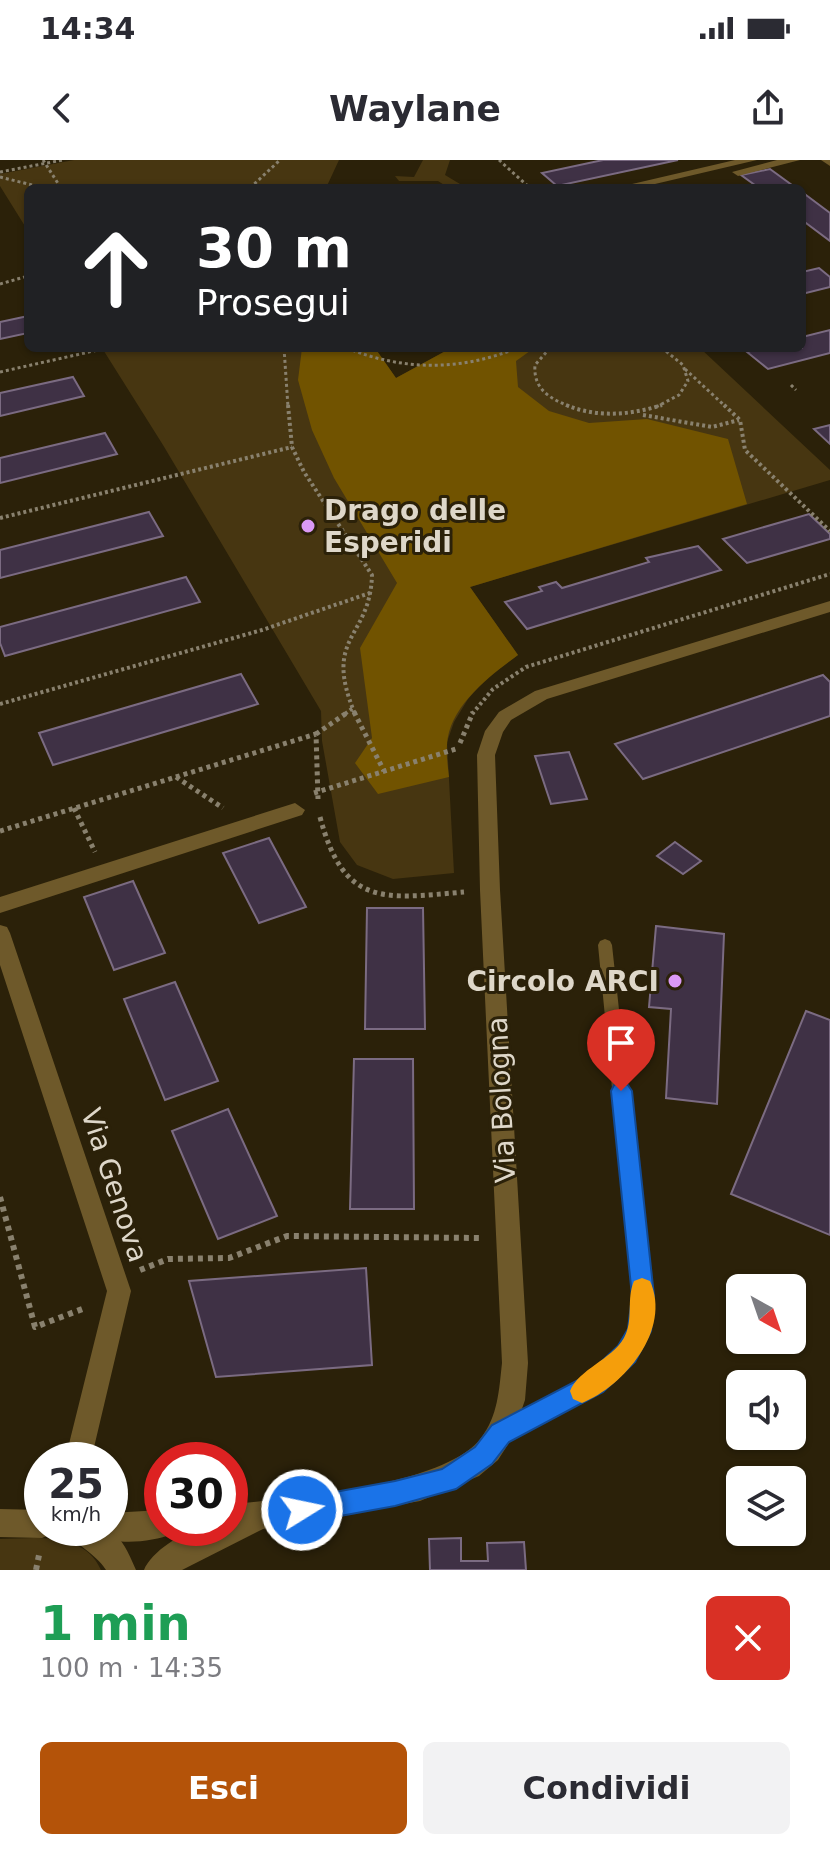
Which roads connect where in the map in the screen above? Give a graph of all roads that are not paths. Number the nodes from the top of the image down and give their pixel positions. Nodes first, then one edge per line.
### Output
1 (751, 160) edge
2 (794, 160) edge
3 (640, 184) edge
4 (683, 184) edge
5 (830, 606) edge
6 (295, 810) dead end
7 (0, 905) edge
8 (0, 933) edge
9 (605, 945) dead end
10 (500, 1434) junction
11 (82, 1442) edge
12 (271, 1516) junction
13 (248, 1517) edge
14 (0, 1523) edge
15 (24, 1524) edge
16 (108, 1546) edge
17 (122, 1570) edge
18 (158, 1570) edge

1 - 3 street
2 - 4 street
5 - 10 street, Via Bologna
6 - 7 street
8 - 11 street, Via Genova
9 - 10 lane
10 - 12 street, Via Bologna
12 - 13 street, Via Bologna
12 - 18 street, Via Bologna
14 - 15 street
16 - 17 street

